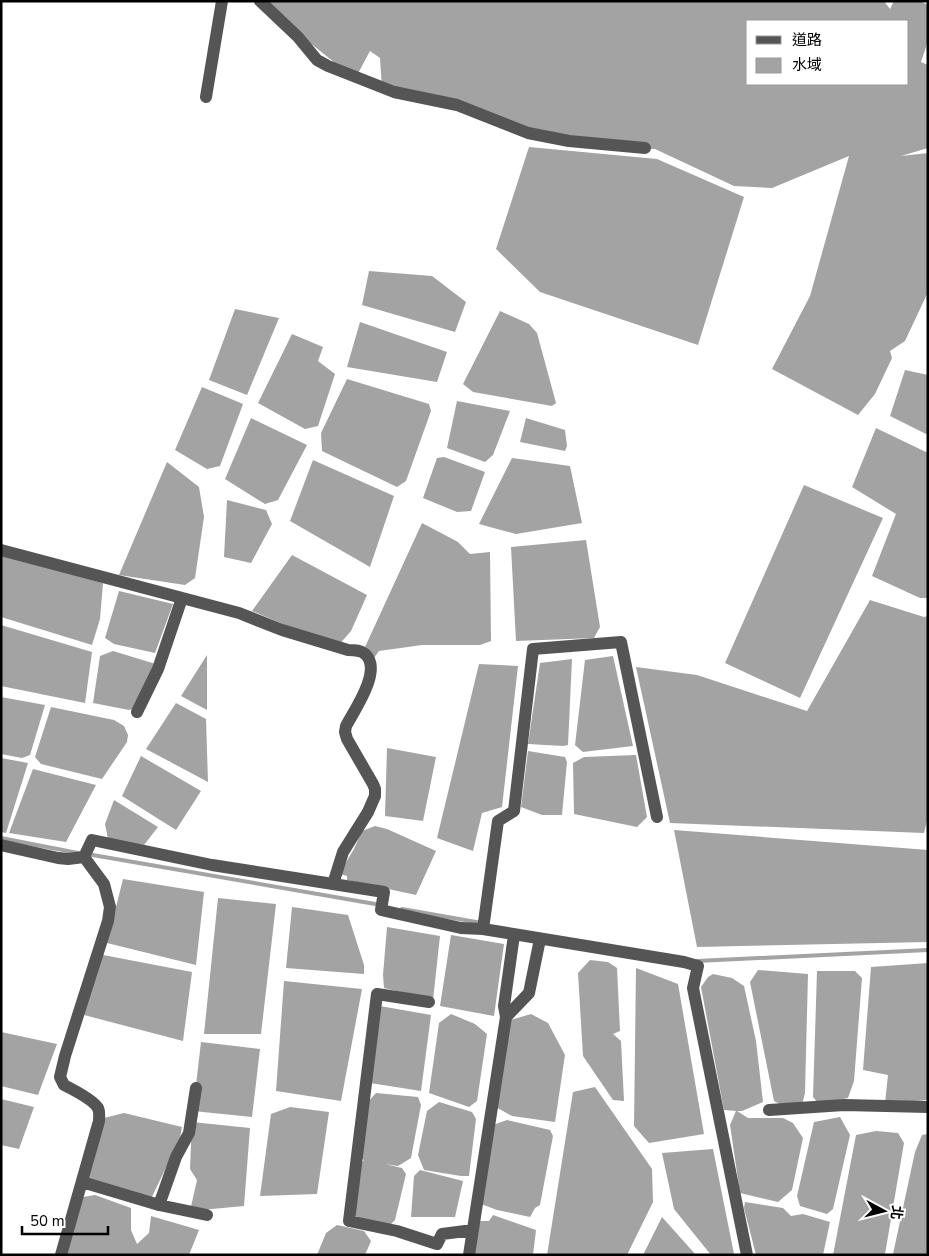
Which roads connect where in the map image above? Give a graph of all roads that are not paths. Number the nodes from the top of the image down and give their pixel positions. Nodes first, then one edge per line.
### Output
1 (222, 1) edge
2 (260, 1) edge
3 (206, 97) dead end
4 (645, 148) dead end
5 (1, 550) edge
6 (182, 598) junction
7 (137, 712) dead end
8 (657, 817) dead end
9 (1, 845) edge
10 (87, 852) junction
11 (333, 884) junction
12 (483, 929) junction
13 (514, 935) junction
14 (540, 939) junction
15 (429, 1002) dead end
16 (506, 1017) junction
17 (196, 1088) dead end
18 (928, 1107) edge
19 (769, 1110) dead end
20 (82, 1182) junction
21 (159, 1205) junction
22 (207, 1215) dead end
23 (474, 1230) junction
24 (436, 1250) edge
25 (61, 1255) edge
26 (469, 1255) edge
27 (747, 1255) edge

1 - 3 lane
2 - 4 lane
5 - 6 lane
6 - 7 lane
6 - 11 lane
8 - 12 lane
9 - 10 lane
10 - 11 lane
10 - 20 lane
11 - 12 lane
12 - 13 lane
13 - 14 lane
13 - 16 lane
14 - 16 lane
14 - 27 lane
15 - 24 lane
16 - 23 lane
17 - 21 lane
18 - 19 lane
20 - 21 lane
20 - 25 lane
21 - 22 lane
23 - 24 lane
23 - 26 lane

